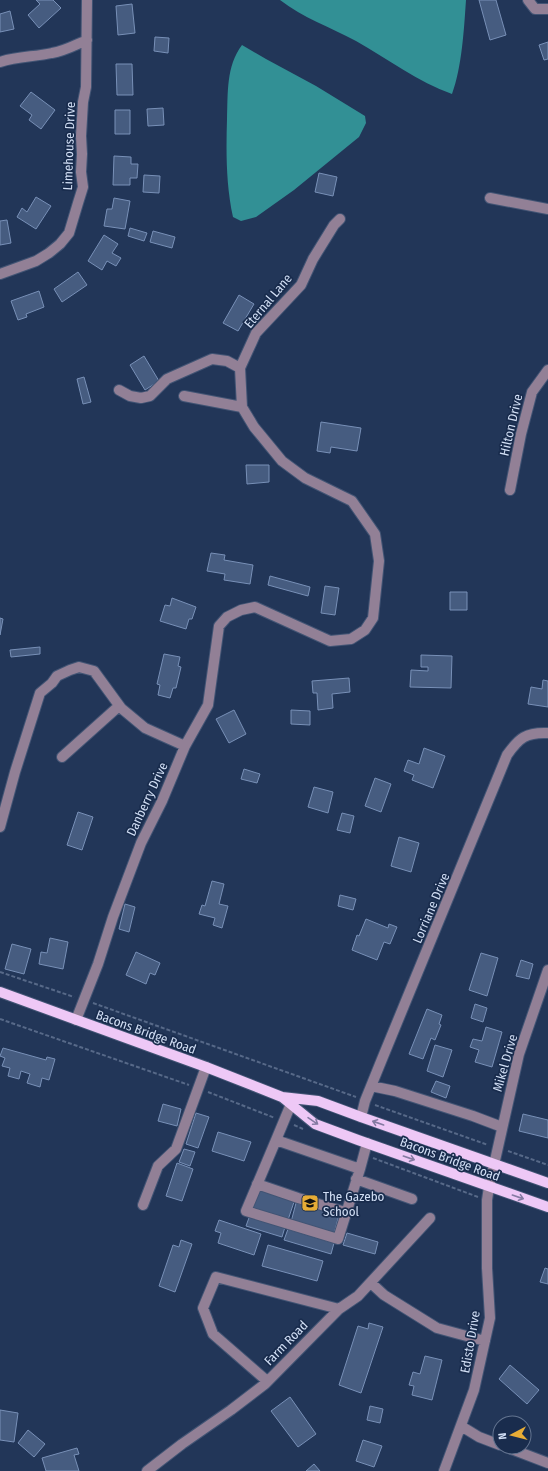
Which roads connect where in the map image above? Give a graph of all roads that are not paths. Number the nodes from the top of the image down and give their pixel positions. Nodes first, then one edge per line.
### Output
1 (87, 0) edge
2 (528, 0) edge
3 (548, 9) edge
4 (87, 40) junction
5 (0, 62) edge
6 (490, 198) dead end
7 (548, 209) edge
8 (340, 219) dead end
9 (0, 274) edge
10 (240, 368) junction
11 (548, 370) edge
12 (118, 390) dead end
13 (184, 396) dead end
14 (242, 407) junction
15 (510, 490) dead end
16 (119, 706) junction
17 (548, 733) edge
18 (186, 746) junction
19 (62, 757) dead end
20 (0, 827) edge
21 (548, 970) edge
22 (0, 992) edge
23 (76, 1020) junction
24 (206, 1067) junction
25 (371, 1086) junction
26 (282, 1097) junction
27 (291, 1104) junction
28 (361, 1117) junction
29 (502, 1128) junction
30 (276, 1140) junction
31 (368, 1143) junction
32 (494, 1164) junction
33 (360, 1169) junction
34 (356, 1179) junction
35 (548, 1183) edge
36 (257, 1184) junction
37 (489, 1187) junction
38 (412, 1199) dead end
39 (143, 1205) dead end
40 (548, 1208) edge
41 (345, 1212) junction
42 (430, 1218) dead end
43 (371, 1283) junction
44 (339, 1309) junction
45 (485, 1341) junction
46 (267, 1381) junction
47 (461, 1426) junction
48 (492, 1442) edge
49 (527, 1455) edge
50 (548, 1463) edge
51 (147, 1471) edge
52 (444, 1471) edge

1 - 4 street, Limehouse Drive
2 - 3 street
4 - 5 street
4 - 9 street, Limehouse Drive
6 - 7 street
8 - 10 street, Eternal Lane
10 - 12 street
10 - 14 street, Eternal Lane
11 - 15 street, Hilton Drive
13 - 14 street
14 - 18 street, Danberry Drive
16 - 18 street
16 - 19 street
16 - 20 street
17 - 25 street, Lorriane Drive
18 - 23 street, Danberry Drive
21 - 29 street, Mikel Drive
22 - 23 main road, Bacons Bridge Road
23 - 24 main road, Bacons Bridge Road
24 - 26 main road, Bacons Bridge Road
24 - 39 street
25 - 28 street, Lorriane Drive
25 - 29 street
26 - 27 main road, Bacons Bridge Road
26 - 28 main road, Bacons Bridge Road
27 - 30 street
27 -> 31 main road, Bacons Bridge Road
32 -> 28 main road, Bacons Bridge Road
29 - 32 street, Mikel Drive
30 - 33 street
30 - 36 street
31 - 33 street
31 -> 37 main road, Bacons Bridge Road
32 - 35 main road, Bacons Bridge Road
32 - 37 street, Edisto Drive
33 - 34 street
34 - 38 street
34 - 41 street
36 - 41 street
36 - 41 street
37 -> 40 main road, Bacons Bridge Road
37 - 45 street, Edisto Drive
42 - 43 street, Farm Road
43 - 44 street, Farm Road
43 - 45 street
44 - 46 street, Farm Road
44 - 46 street
45 - 47 street, Edisto Drive
46 - 51 street, Farm Road
47 - 48 street
47 - 52 street, Edisto Drive
49 - 50 street

